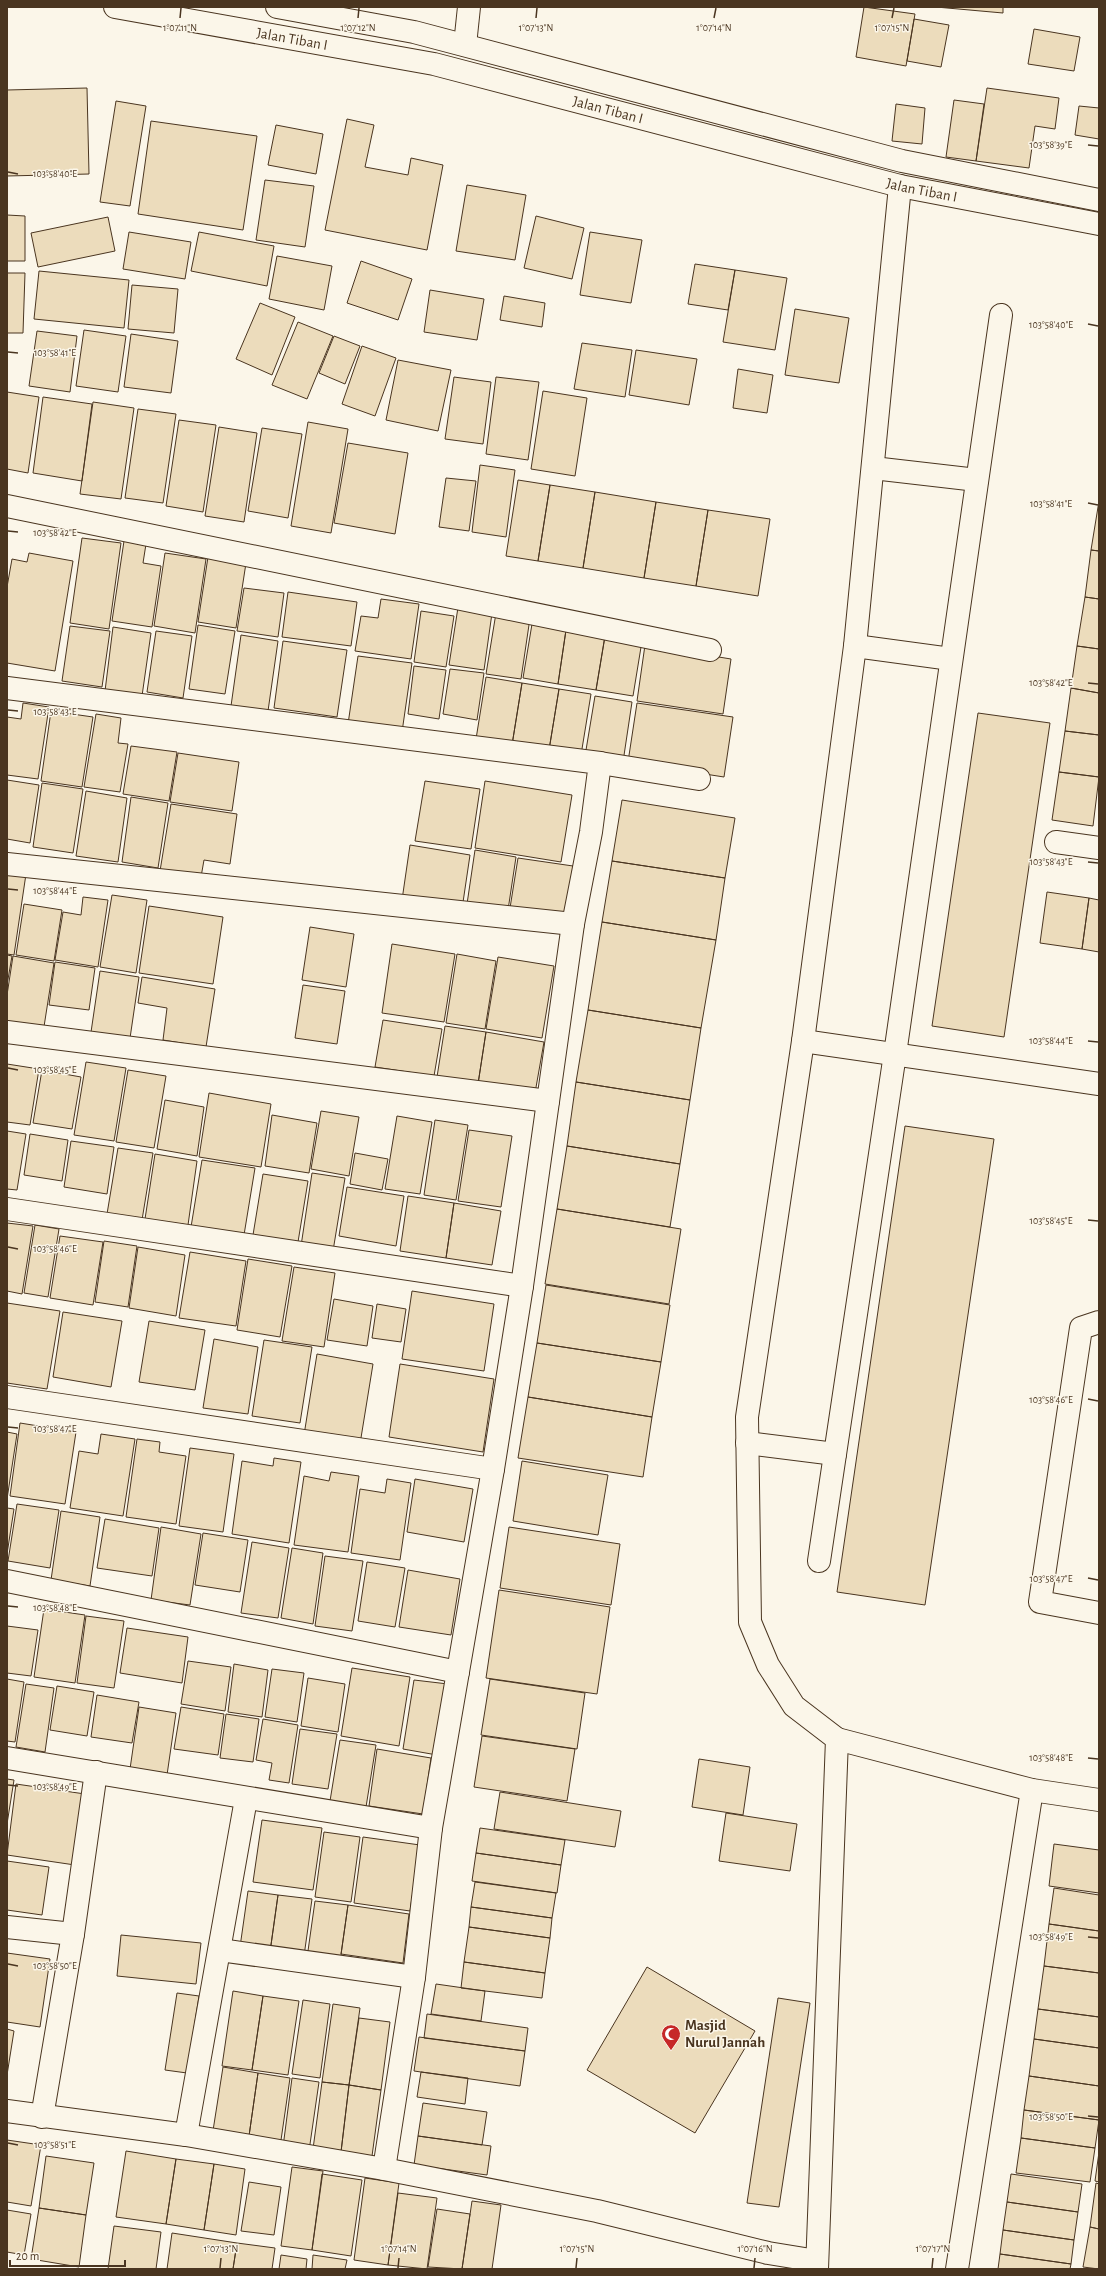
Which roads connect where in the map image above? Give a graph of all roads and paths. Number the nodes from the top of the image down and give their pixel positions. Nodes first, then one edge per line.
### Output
1 (115, 7) edge
2 (277, 7) edge
3 (469, 7) edge
4 (465, 45) junction
5 (900, 186) junction
6 (1099, 200) edge
7 (1099, 224) edge
8 (1001, 315) dead end
9 (873, 468) junction
10 (977, 480) junction
11 (7, 506) edge
12 (855, 646) junction
13 (710, 650) dead end
14 (951, 659) junction
15 (7, 688) edge
16 (600, 763) junction
17 (699, 779) dead end
18 (1056, 842) dead end
19 (1099, 848) edge
20 (7, 864) edge
21 (573, 924) junction
22 (7, 1032) edge
23 (803, 1042) junction
24 (895, 1054) junction
25 (1099, 1084) edge
26 (548, 1101) junction
27 (7, 1209) edge
28 (522, 1286) junction
29 (1099, 1322) edge
30 (7, 1397) edge
31 (747, 1443) junction
32 (835, 1454) junction
33 (493, 1469) junction
34 (819, 1561) dead end
35 (7, 1581) edge
36 (1099, 1613) edge
37 (458, 1672) junction
38 (836, 1739) junction
39 (7, 1758) edge
40 (96, 1772) junction
41 (1032, 1790) junction
42 (246, 1799) junction
43 (1099, 1800) edge
44 (431, 1828) junction
45 (7, 1927) edge
46 (73, 1934) junction
47 (220, 1950) junction
48 (414, 1977) junction
49 (7, 2112) edge
50 (42, 2117) junction
51 (186, 2135) junction
52 (384, 2169) junction
53 (817, 2265) edge
54 (957, 2269) edge

1 - 5 street, Jalan Tiban I
2 - 4 street, Jalan Tiban I
3 - 4 street
4 - 6 street, Jalan Tiban I
5 - 7 street, Jalan Tiban I
5 - 9 street
8 - 10 street
9 - 10 street
9 - 12 street
10 - 14 street
11 - 13 street
12 - 14 street
12 - 23 street
14 - 24 street
15 - 16 street
16 - 17 street
16 - 21 street
18 - 19 street
20 - 21 street
21 - 26 street
22 - 26 street
23 - 24 street
23 - 31 street
24 - 25 street
24 - 32 street
26 - 28 street
27 - 28 street
28 - 33 street
29 - 36 street
30 - 33 street
31 - 32 street
31 - 38 street
32 - 34 street
33 - 37 street
35 - 37 street
37 - 44 street
38 - 41 street
38 - 53 street
39 - 40 street
40 - 42 street
40 - 46 street
41 - 43 street
41 - 54 street
42 - 44 street
42 - 47 street
44 - 48 street
45 - 46 street
46 - 50 street
47 - 48 street
47 - 51 street
48 - 52 street
49 - 50 street
50 - 51 street
51 - 52 street
52 - 53 street

